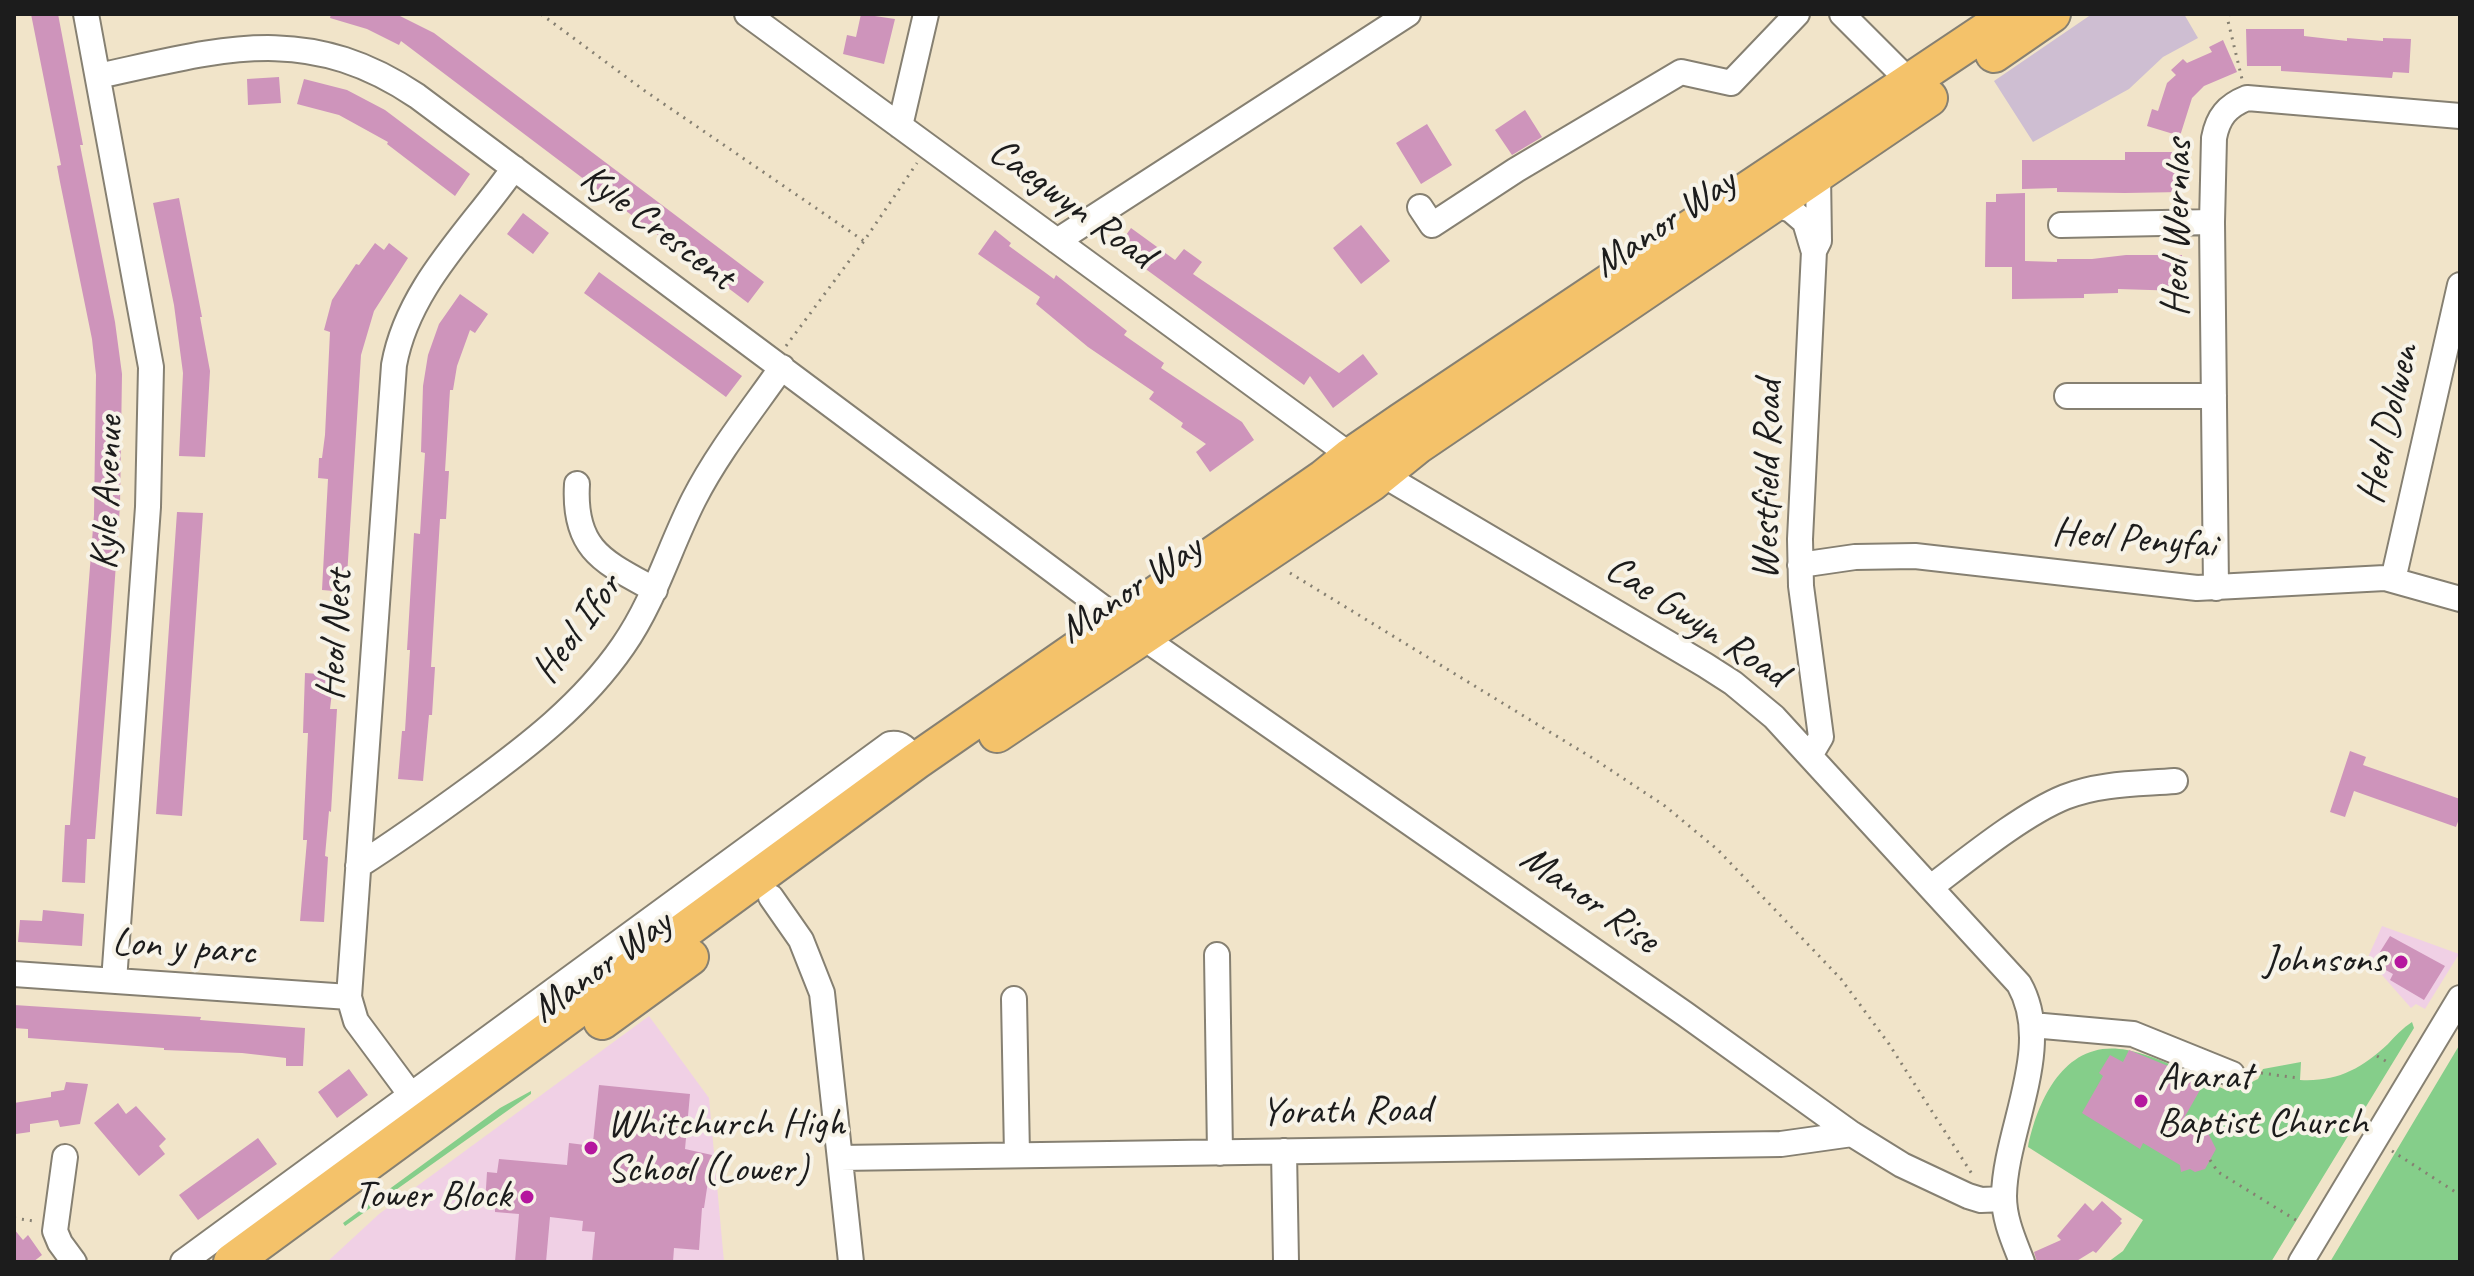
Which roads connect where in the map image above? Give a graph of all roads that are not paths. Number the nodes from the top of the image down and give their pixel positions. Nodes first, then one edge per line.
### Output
1 (86, 14) edge
2 (747, 14) edge
3 (926, 14) edge
4 (1408, 14) edge
5 (1797, 14) edge
6 (1842, 14) edge
7 (2011, 14) edge
8 (2052, 14) edge
9 (98, 76) junction
10 (1910, 82) junction
11 (2460, 116) edge
12 (900, 126) junction
13 (514, 168) junction
14 (1818, 174) junction
15 (1774, 204) junction
16 (1420, 207) dead end
17 (2212, 222) junction
18 (2061, 225) dead end
19 (1057, 241) junction
20 (1814, 251) junction
21 (2460, 285) edge
22 (782, 360) junction
23 (2067, 396) dead end
24 (2214, 396) junction
25 (1351, 456) junction
26 (1382, 474) junction
27 (577, 484) dead end
28 (1800, 565) junction
29 (2393, 580) junction
30 (2216, 588) junction
31 (655, 590) junction
32 (2460, 599) edge
33 (1129, 628) junction
34 (1811, 754) junction
35 (2175, 781) dead end
36 (358, 866) junction
37 (1931, 887) junction
38 (771, 897) junction
39 (1217, 955) dead end
40 (14, 974) edge
41 (114, 981) junction
42 (349, 997) junction
43 (2460, 998) edge
44 (1014, 999) dead end
45 (2032, 1025) junction
46 (2232, 1074) dead end
47 (419, 1107) junction
48 (1852, 1134) junction
49 (1284, 1151) junction
50 (1220, 1153) junction
51 (1017, 1155) junction
52 (65, 1157) dead end
53 (840, 1158) junction
54 (1993, 1200) junction
55 (74, 1262) edge
56 (183, 1262) edge
57 (232, 1262) edge
58 (274, 1262) edge
59 (851, 1262) edge
60 (1286, 1262) edge
61 (2022, 1262) edge
62 (2301, 1262) edge

1 - 9 street, Kyle Avenue
2 - 12 street, Caegwyn Road
3 - 12 street
4 - 19 street
5 - 16 street
6 - 10 street
7 - 10 highway, Manor Way
8 - 14 highway, Manor Way
9 - 13 street, Kyle Crescent
9 - 41 street, Kyle Avenue
10 - 25 highway, Manor Way
11 - 17 street, Heol Wernlas
12 - 19 street, Caegwyn Road
13 - 22 street, Kyle Crescent
13 - 36 street, Heol Nest
14 - 15 highway, Manor Way
14 - 20 street, Westfield Road
15 - 20 street, Westfield Road
15 - 26 highway, Manor Way
17 - 18 street
17 - 24 street, Heol Wernlas
19 - 25 street, Caegwyn Road
20 - 28 street, Westfield Road
21 - 29 street, Heol Dolwen
22 - 31 street, Heol Ifor
22 - 33 street, Kyle Crescent
23 - 24 street
24 - 30 street, Heol Wernlas
25 - 26 street, Cae Gwyn Road
25 - 33 highway, Manor Way
26 - 33 highway, Manor Way
26 - 34 street, Cae Gwyn Road
27 - 31 street
28 - 30 street, Heol Penyfai
28 - 34 street, Westfield Road
29 - 30 street, Heol Penyfai
29 - 32 street, Heol Penyfai
31 - 36 street, Heol Ifor
33 - 38 highway, Manor Way
33 - 47 highway, Manor Way
33 - 48 street, Manor Rise
34 - 37 street, Cae Gwyn Road
35 - 37 street
36 - 42 street, Heol Nest
37 - 45 street, Cae Gwyn Road
38 - 53 street
38 - 58 highway, Manor Way
39 - 50 street
40 - 41 street, Lon y parc
41 - 42 street, Lon y parc
42 - 47 street, Heol Nest
43 - 62 street
44 - 51 street
45 - 46 street
45 - 54 street, Cae Gwyn Road
47 - 56 street, Manor Way
47 - 57 highway, Manor Way
48 - 49 street, Yorath Road
48 - 54 street, Manor Rise
49 - 50 street, Yorath Road
49 - 60 street
50 - 51 street, Yorath Road
51 - 53 street, Yorath Road
52 - 55 street
53 - 59 street
54 - 61 street

